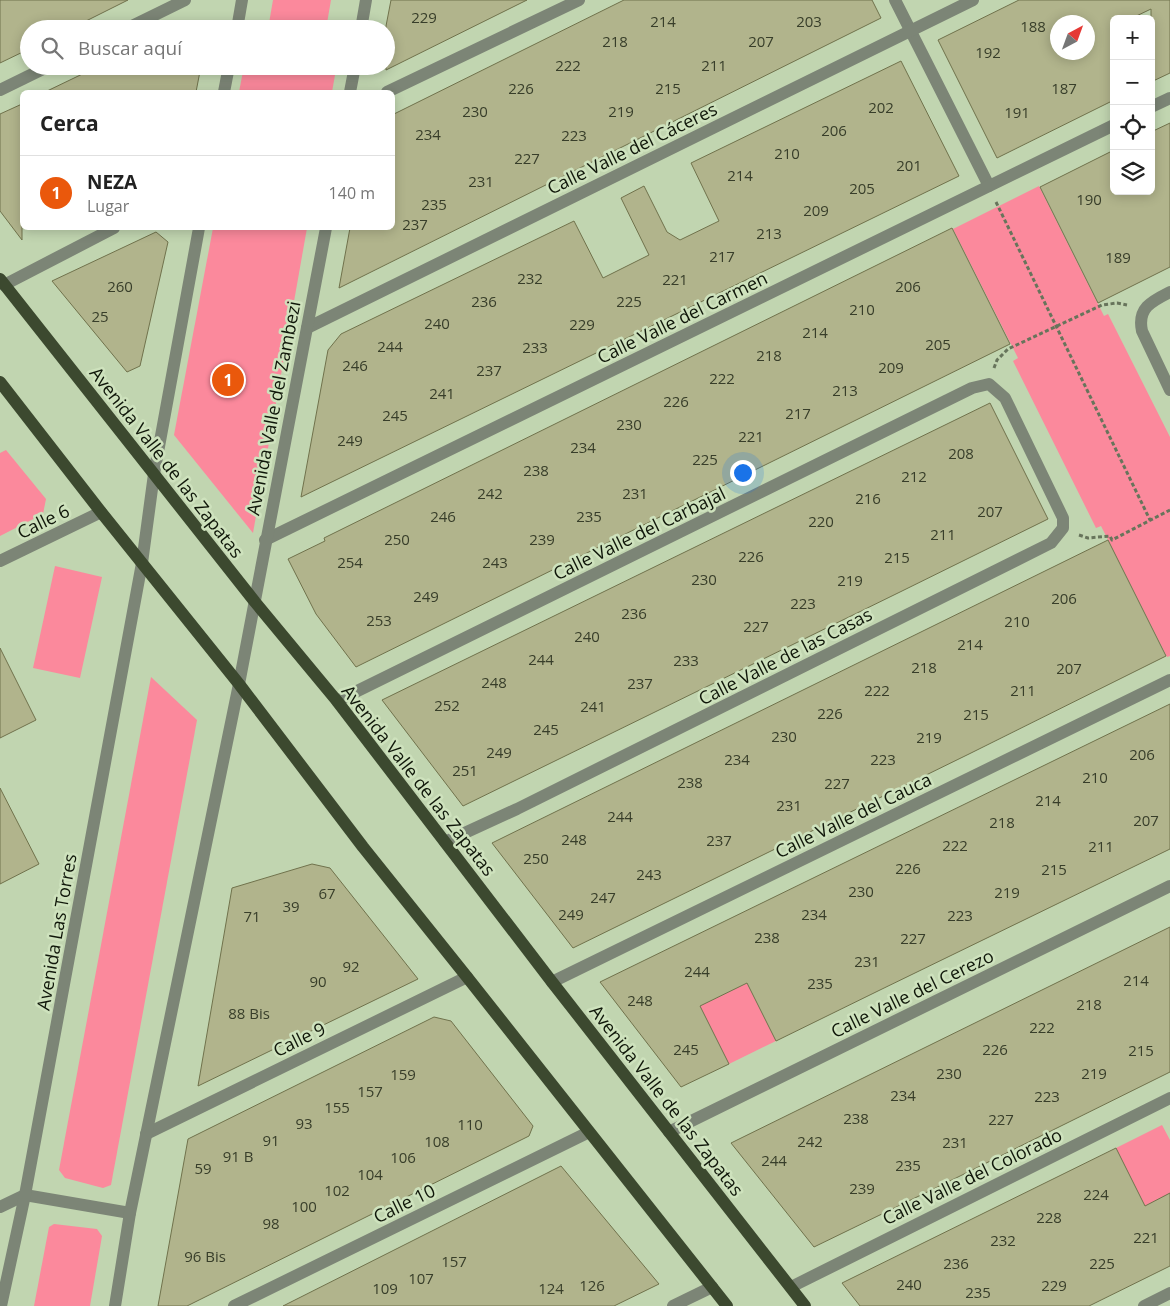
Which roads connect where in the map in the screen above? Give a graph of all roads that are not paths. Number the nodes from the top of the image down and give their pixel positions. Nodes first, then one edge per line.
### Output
1 (185, 0) edge
2 (242, 0) edge
3 (366, 0) edge
4 (579, 0) edge
5 (895, 0) edge
6 (973, 0) edge
7 (144, 20) edge
8 (238, 20) edge
9 (363, 20) edge
10 (910, 31) junction
11 (31, 75) edge
12 (227, 75) edge
13 (353, 75) edge
14 (0, 90) edge
15 (224, 90) edge
16 (350, 90) edge
17 (391, 90) edge
18 (1170, 98) edge
19 (1155, 105) edge
20 (1110, 127) edge
21 (989, 186) junction
22 (110, 230) edge
23 (199, 230) edge
24 (326, 230) edge
25 (2, 282) edge
26 (1170, 292) edge
27 (307, 328) junction
28 (0, 382) edge
29 (1169, 388) edge
30 (154, 474) junction
31 (101, 512) junction
32 (1063, 528) joint
33 (265, 540) junction
34 (0, 561) edge
35 (142, 563) junction
36 (255, 602) junction
37 (1170, 680) edge
38 (238, 684) junction
39 (337, 701) junction
40 (445, 842) junction
41 (1170, 886) edge
42 (467, 977) junction
43 (552, 982) junction
44 (1170, 1098) edge
45 (590, 1132) junction
46 (669, 1132) junction
47 (146, 1134) junction
48 (25, 1195) junction
49 (0, 1207) edge
50 (130, 1213) junction
51 (712, 1287) junction
52 (790, 1287) junction
53 (1170, 1293) edge
54 (1, 1306) edge
55 (115, 1306) edge
56 (234, 1306) edge
57 (673, 1306) edge
58 (727, 1306) edge
59 (805, 1306) edge
60 (1144, 1306) edge

1 - 7 street
2 - 8 street
3 - 9 street
4 - 17 street
5 - 10 street
6 - 10 street, Calle Valle del Cáceres
10 - 21 street
10 - 27 street, Calle Valle del Cáceres
11 - 14 street
12 - 15 street
13 - 16 street
18 - 19 street
20 - 21 street, Calle Valle del Carmen
21 - 33 street, Calle Valle del Carmen
22 - 25 street
23 - 30 street
24 - 27 street, Avenida Valle del Zambezi
25 - 30 main road, Avenida Valle de las Zapatas
26 - 29 street
27 - 33 street, Avenida Valle del Zambezi
28 - 31 main road
30 - 35 street
30 - 36 main road, Avenida Valle de las Zapatas
31 - 34 street, Calle 6
31 - 35 main road
32 - 39 street, Calle Valle del Carbajal
32 - 40 street, Calle Valle de las Casas
33 - 36 street, Avenida Valle del Zambezi
35 - 38 main road
35 - 48 street, Avenida Las Torres
36 - 38 street, Avenida Valle del Zambezi
36 - 39 main road, Avenida Valle de las Zapatas
37 - 43 street, Calle Valle del Cauca
38 - 42 main road
38 - 47 street
39 - 40 main road, Avenida Valle de las Zapatas
40 - 43 main road, Avenida Valle de las Zapatas
41 - 46 street, Calle Valle del Cerezo
42 - 45 main road
42 - 47 street, Calle 9
43 - 46 main road, Avenida Valle de las Zapatas
44 - 52 street, Calle Valle del Colorado
45 - 51 main road
45 - 56 street, Calle 10
46 - 52 main road, Avenida Valle de las Zapatas
47 - 50 street
48 - 49 street
48 - 50 street
48 - 54 street, Avenida Las Torres
50 - 55 street
51 - 57 street
51 - 58 main road
52 - 59 main road, Avenida Valle de las Zapatas
53 - 60 street

